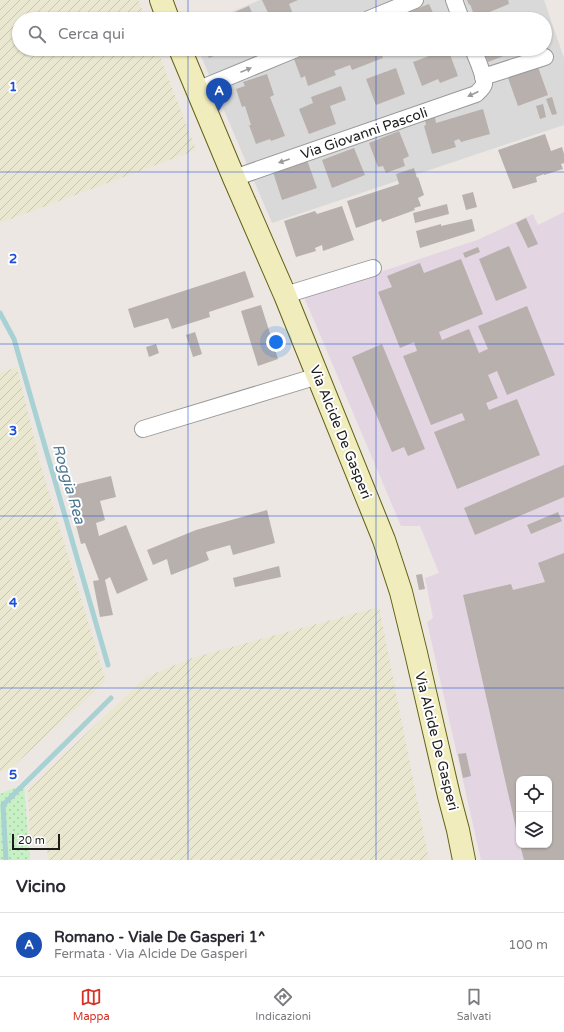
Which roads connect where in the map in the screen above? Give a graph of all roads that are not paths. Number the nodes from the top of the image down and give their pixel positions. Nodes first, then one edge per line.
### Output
1 (161, 0) edge
2 (415, 0) edge
3 (454, 0) edge
4 (165, 12) edge
5 (386, 12) edge
6 (458, 12) edge
7 (183, 56) edge
8 (279, 56) edge
9 (476, 56) edge
10 (545, 57) dead end
11 (483, 77) junction
12 (196, 90) junction
13 (234, 178) junction
14 (373, 268) dead end
15 (285, 296) junction
16 (318, 376) junction
17 (143, 430) dead end
18 (458, 830) junction
19 (456, 860) edge
20 (464, 860) edge

1 - 4 main road
2 - 5 street
3 - 6 street
7 - 12 main road, Via Alcide De Gasperi
12 -> 8 street
9 - 11 street
10 - 11 street
11 -> 13 street, Via Giovanni Pascoli
12 - 13 main road, Via Alcide De Gasperi
13 - 15 main road, Via Alcide De Gasperi
14 - 15 street
15 - 16 main road, Via Alcide De Gasperi
16 - 17 street
16 - 18 main road, Via Alcide De Gasperi
18 - 19 main road, Via Alcide De Gasperi
18 - 20 main road, Via Alcide De Gasperi

